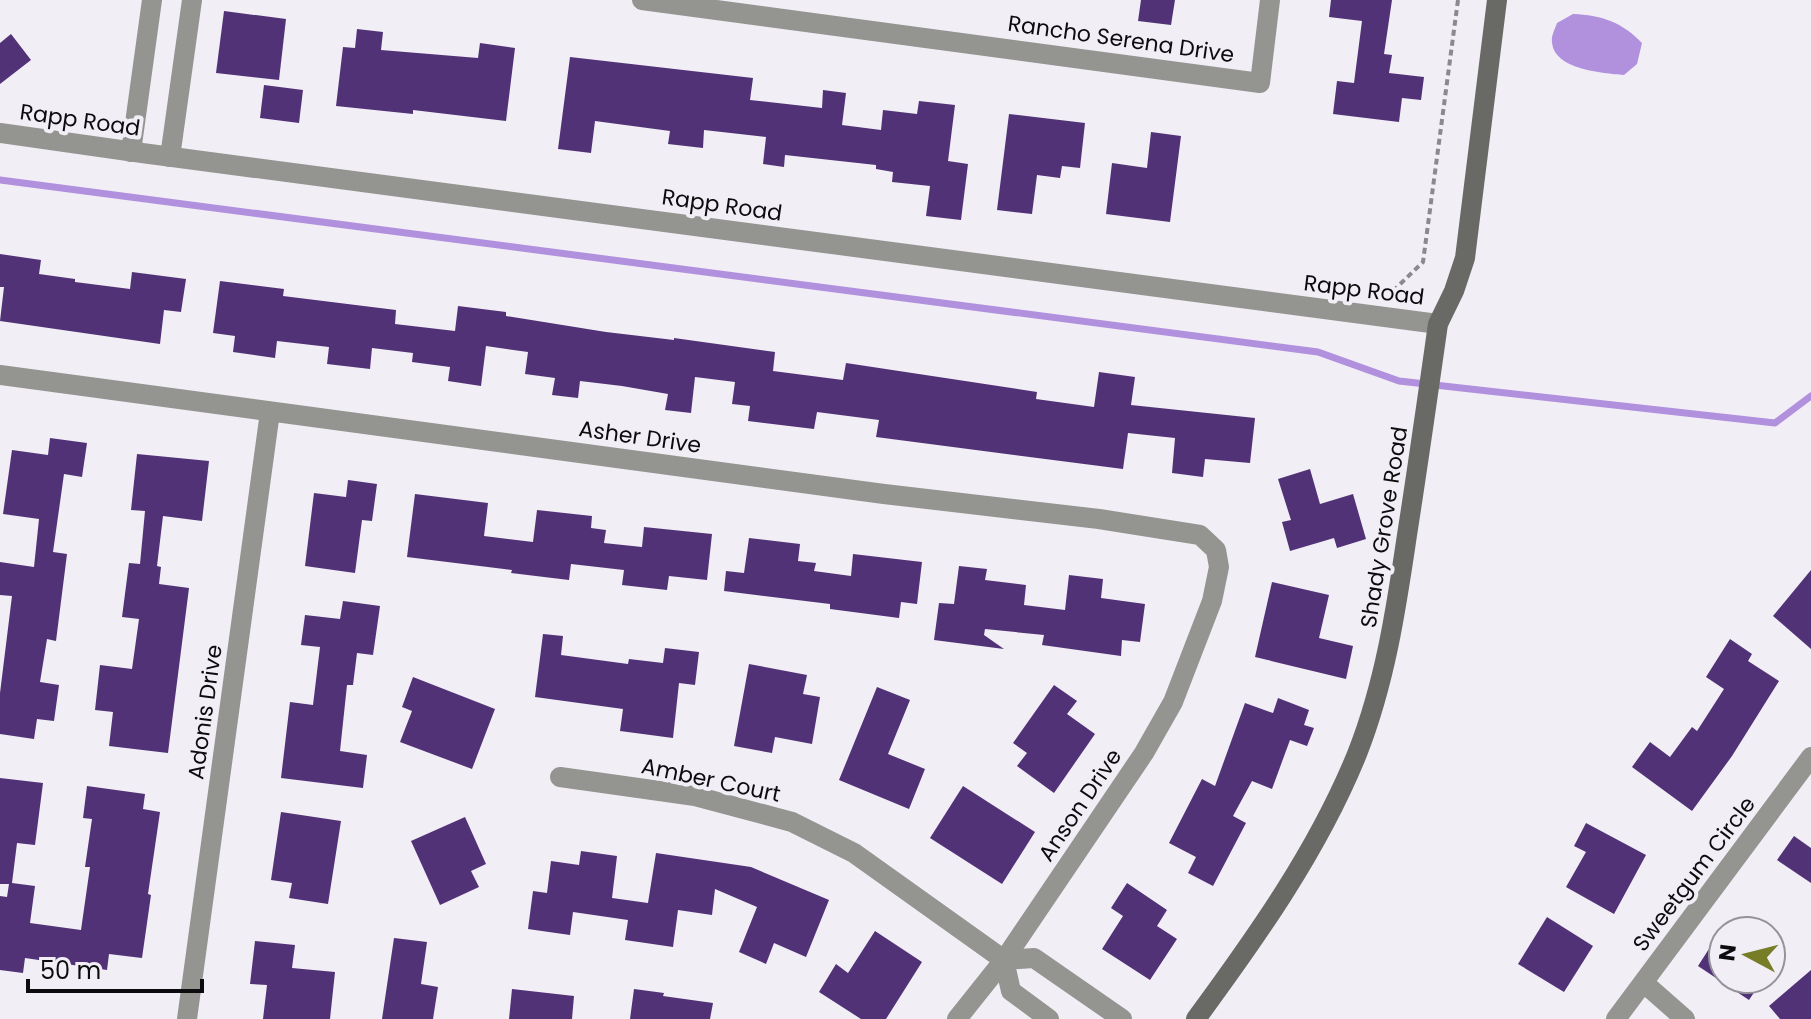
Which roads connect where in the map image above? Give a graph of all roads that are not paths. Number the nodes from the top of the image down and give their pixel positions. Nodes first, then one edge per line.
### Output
1 (152, 0) edge
2 (192, 0) edge
3 (642, 0) edge
4 (1270, 0) edge
5 (1497, 0) edge
6 (737, 6) edge
7 (0, 133) edge
8 (131, 152) junction
9 (170, 157) junction
10 (1438, 324) junction
11 (0, 375) edge
12 (270, 412) junction
13 (1212, 601) joint
14 (1811, 757) edge
15 (560, 777) dead end
16 (1004, 960) junction
17 (1644, 983) junction
18 (187, 1019) edge
19 (957, 1019) edge
20 (1049, 1019) edge
21 (1122, 1019) edge
22 (1196, 1019) edge
23 (1616, 1019) edge
24 (1685, 1019) edge

1 - 8 street
2 - 9 street
3 - 6 street, Rancho Serena Drive
4 - 6 street, Rancho Serena Drive
5 - 10 main road, Shady Grove Road
7 - 8 street, Rapp Road
8 - 9 street, Rapp Road
9 - 10 street, Rapp Road
10 - 22 main road, Shady Grove Road
11 - 12 street, Asher Drive
12 - 13 street, Asher Drive
12 - 18 street, Adonis Drive
13 - 16 street, Anson Drive
14 - 17 street, Sweetgum Circle
15 - 16 street, Amber Court
16 - 19 street, Anson Drive
16 - 20 street
16 - 21 street
17 - 23 street, Sweetgum Circle
17 - 24 street

